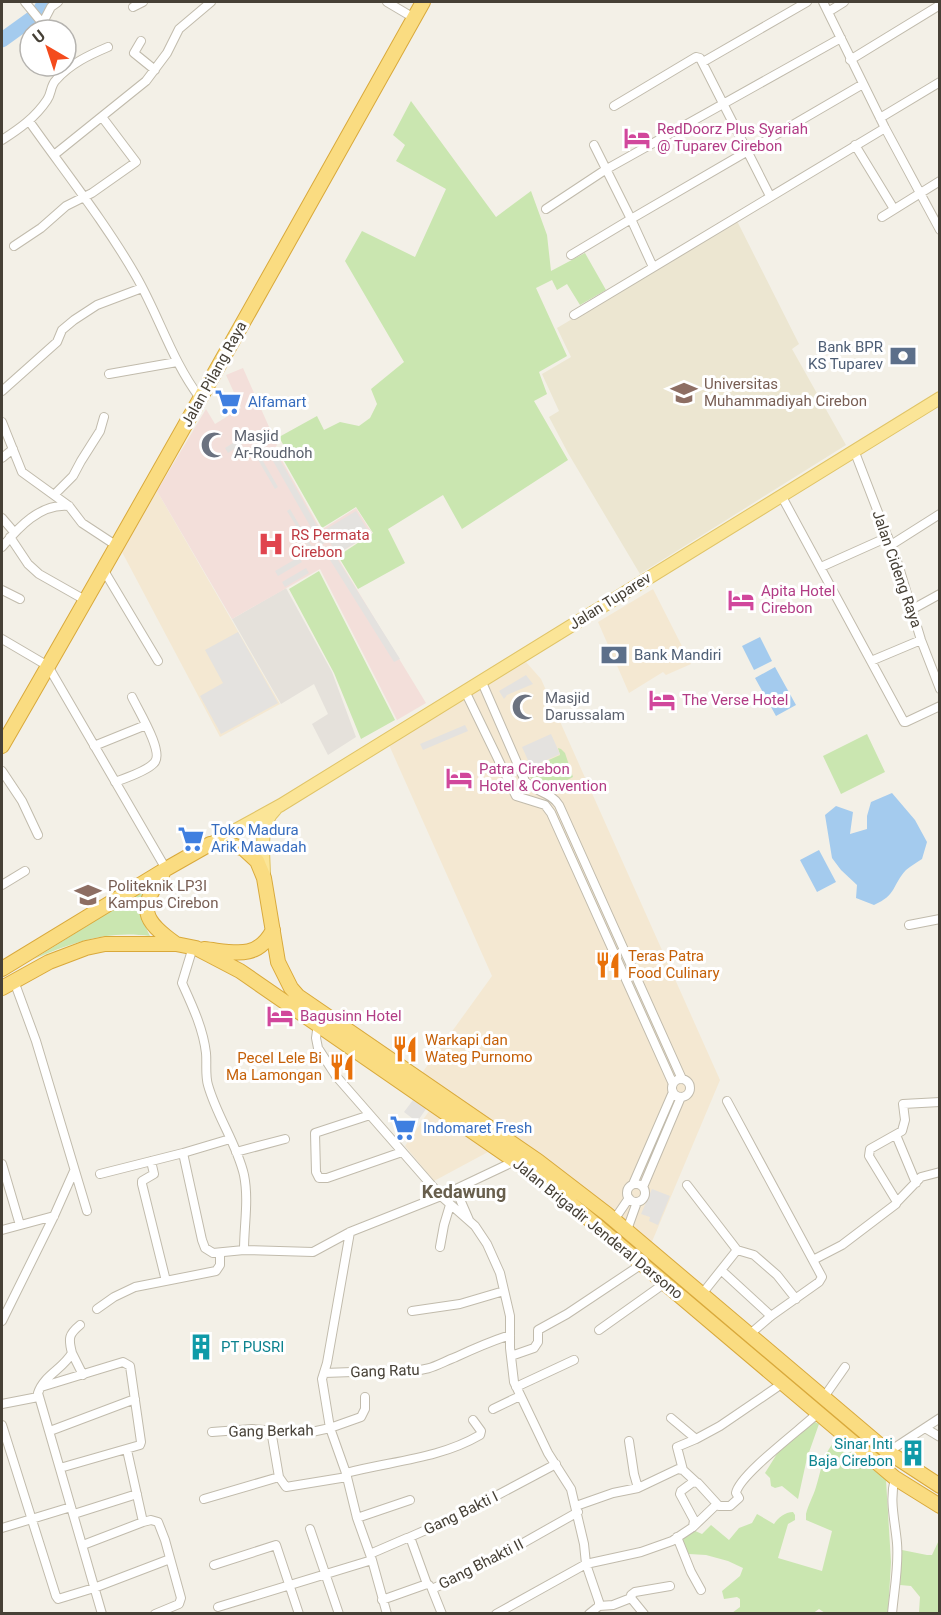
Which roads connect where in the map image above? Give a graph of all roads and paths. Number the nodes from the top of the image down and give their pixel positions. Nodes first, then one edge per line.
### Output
1 (25, 2) edge
2 (57, 2) edge
3 (144, 2) edge
4 (211, 2) edge
5 (387, 2) edge
6 (423, 2) edge
7 (807, 2) edge
8 (823, 2) edge
9 (844, 2) edge
10 (939, 5) edge
11 (133, 7) dead end
12 (828, 12) junction
13 (36, 18) edge
14 (46, 18) edge
15 (414, 18) junction
16 (841, 38) junction
17 (141, 41) dead end
18 (108, 47) dead end
19 (850, 60) junction
20 (703, 62) junction
21 (155, 70) junction
22 (939, 82) edge
23 (863, 84) junction
24 (724, 102) junction
25 (614, 106) dead end
26 (102, 117) junction
27 (880, 118) junction
28 (29, 121) junction
29 (885, 128) junction
30 (2, 140) edge
31 (594, 145) dead end
32 (855, 145) junction
33 (747, 150) junction
34 (54, 156) junction
35 (605, 170) junction
36 (939, 181) edge
37 (920, 193) junction
38 (770, 196) junction
39 (83, 198) junction
40 (546, 209) dead end
41 (894, 209) junction
42 (882, 217) dead end
43 (631, 219) junction
44 (939, 230) edge
45 (15, 246) dead end
46 (571, 255) dead end
47 (653, 267) junction
48 (142, 288) junction
49 (574, 315) dead end
50 (177, 362) junction
51 (109, 374) dead end
52 (2, 391) edge
53 (200, 398) junction
54 (939, 399) edge
55 (104, 417) dead end
56 (2, 422) edge
57 (13, 449) junction
58 (854, 450) junction
59 (2, 458) edge
60 (55, 494) junction
61 (781, 495) junction
62 (69, 506) junction
63 (939, 514) edge
64 (2, 518) edge
65 (12, 535) junction
66 (890, 541) junction
67 (117, 546) junction
68 (2, 547) edge
69 (821, 567) junction
70 (103, 569) junction
71 (2, 590) edge
72 (939, 594) edge
73 (20, 599) dead end
74 (85, 600) junction
75 (911, 610) junction
76 (2, 639) edge
77 (921, 640) junction
78 (158, 661) dead end
79 (871, 661) junction
80 (48, 666) junction
81 (481, 680) junction
82 (939, 689) edge
83 (465, 691) junction
84 (132, 697) dead end
85 (939, 706) edge
86 (146, 725) junction
87 (6, 726) edge
88 (2, 746) edge
89 (94, 746) junction
90 (2, 771) edge
91 (115, 782) junction
92 (280, 805) junction
93 (38, 835) dead end
94 (210, 844) junction
95 (166, 868) junction
96 (25, 871) dead end
97 (591, 874) junction
98 (264, 878) junction
99 (581, 879) junction
100 (2, 885) edge
101 (596, 887) junction
102 (586, 891) junction
103 (939, 919) edge
104 (909, 925) dead end
105 (273, 930) junction
106 (176, 944) junction
107 (194, 948) junction
108 (2, 969) edge
109 (14, 981) junction
110 (2, 988) edge
111 (318, 1024) junction
112 (385, 1063) junction
113 (682, 1079) junction
114 (673, 1088) junction
115 (681, 1097) junction
116 (727, 1101) dead end
117 (939, 1102) edge
118 (451, 1109) junction
119 (370, 1115) junction
120 (896, 1135) junction
121 (230, 1138) junction
122 (285, 1139) dead end
123 (236, 1152) junction
124 (402, 1152) junction
125 (183, 1153) junction
126 (151, 1161) junction
127 (515, 1161) junction
128 (2, 1164) edge
129 (534, 1166) junction
130 (74, 1171) junction
131 (939, 1172) edge
132 (100, 1174) dead end
133 (916, 1183) junction
134 (633, 1184) junction
135 (687, 1185) dead end
136 (643, 1188) junction
137 (456, 1190) junction
138 (441, 1196) junction
139 (633, 1200) junction
140 (897, 1202) junction
141 (450, 1204) junction
142 (87, 1211) dead end
143 (54, 1216) junction
144 (614, 1220) junction
145 (470, 1221) junction
146 (20, 1225) junction
147 (2, 1230) edge
148 (627, 1230) junction
149 (350, 1232) junction
150 (440, 1247) dead end
151 (244, 1250) junction
152 (737, 1250) junction
153 (220, 1253) junction
154 (813, 1260) junction
155 (642, 1264) junction
156 (721, 1270) junction
157 (166, 1281) junction
158 (665, 1283) junction
159 (504, 1291) junction
160 (702, 1294) junction
161 (796, 1299) junction
162 (97, 1309) dead end
163 (412, 1311) dead end
164 (771, 1316) junction
165 (2, 1321) edge
166 (80, 1324) dead end
167 (599, 1330) dead end
168 (750, 1334) junction
169 (510, 1335) junction
170 (72, 1353) junction
171 (511, 1356) junction
172 (574, 1360) dead end
173 (845, 1367) dead end
174 (324, 1373) junction
175 (83, 1375) junction
176 (783, 1383) junction
177 (41, 1387) junction
178 (516, 1387) junction
179 (520, 1396) junction
180 (39, 1397) junction
181 (365, 1397) dead end
182 (824, 1397) junction
183 (135, 1400) junction
184 (2, 1404) edge
185 (493, 1409) dead end
186 (818, 1413) junction
187 (671, 1418) dead end
188 (939, 1418) edge
189 (473, 1420) dead end
190 (2, 1425) edge
191 (330, 1428) junction
192 (925, 1428) junction
193 (270, 1430) junction
194 (50, 1431) junction
195 (212, 1432) dead end
196 (939, 1437) edge
197 (696, 1439) junction
198 (629, 1441) dead end
199 (127, 1450) junction
200 (888, 1452) junction
201 (556, 1464) junction
202 (60, 1468) junction
203 (682, 1470) junction
204 (347, 1475) junction
205 (279, 1478) junction
206 (894, 1478) junction
207 (696, 1482) junction
208 (939, 1486) edge
209 (638, 1488) junction
210 (137, 1494) junction
211 (204, 1499) dead end
212 (410, 1500) dead end
213 (717, 1504) junction
214 (939, 1506) edge
215 (577, 1509) junction
216 (73, 1510) junction
217 (357, 1518) junction
218 (31, 1519) junction
219 (143, 1522) junction
220 (693, 1527) junction
221 (2, 1528) edge
222 (310, 1529) dead end
223 (677, 1537) junction
224 (407, 1538) dead end
225 (83, 1545) junction
226 (371, 1557) junction
227 (170, 1559) junction
228 (586, 1564) junction
229 (214, 1565) dead end
230 (326, 1574) junction
231 (290, 1586) junction
232 (430, 1586) junction
233 (670, 1586) dead end
234 (94, 1588) junction
235 (701, 1590) dead end
236 (631, 1598) junction
237 (382, 1600) junction
238 (599, 1606) junction
239 (218, 1607) dead end
240 (102, 1614) edge
241 (155, 1614) edge
242 (299, 1614) edge
243 (339, 1614) edge
244 (387, 1614) edge
245 (442, 1614) edge
246 (496, 1614) edge
247 (589, 1614) edge
248 (644, 1614) edge
249 (892, 1614) edge

1 - 13 street
2 - 14 street
3 - 11 street
4 - 21 street
5 - 15 street
6 - 15 highway, Jalan Pilang Raya
7 - 20 street
8 - 12 street
9 - 12 street
10 - 19 street
12 - 16 street
15 - 53 highway, Jalan Pilang Raya
16 - 19 street
16 - 24 street
17 - 21 street
18 - 28 street
19 - 23 street
20 - 24 street
20 - 25 street
21 - 26 street
22 - 27 street
23 - 27 street
23 - 33 street
24 - 33 street
24 - 35 street
26 - 34 street
26 - 39 street
27 - 29 street
28 - 30 street
28 - 34 street
29 - 32 street
29 - 37 street
31 - 35 street
32 - 38 street
32 - 41 street
33 - 38 street
33 - 43 street
34 - 39 street
35 - 40 street
35 - 43 street
36 - 37 street
37 - 41 street
37 - 44 street
38 - 47 street
39 - 45 street
39 - 48 street
41 - 42 street
43 - 46 street
43 - 47 street
47 - 49 street
48 - 50 street
48 - 52 street
50 - 51 street
50 - 53 street
53 - 67 highway, Jalan Pilang Raya
54 - 58 main road, Jalan Tuparev
55 - 60 street
56 - 57 street
57 - 59 street
57 - 60 street
58 - 61 main road, Jalan Tuparev
58 - 66 street, Jalan Cideng Raya
60 - 62 street
61 - 69 street
61 - 81 main road, Jalan Tuparev
62 - 65 street
62 - 67 street
63 - 66 street
64 - 65 street
65 - 68 street
65 - 74 street
66 - 69 street
66 - 75 street, Jalan Cideng Raya
67 - 70 highway, Jalan Pilang Raya
69 - 79 street
70 - 74 highway, Jalan Pilang Raya
70 - 78 street
71 - 73 street
72 - 75 street
74 - 80 highway, Jalan Pilang Raya
75 - 77 street, Jalan Cideng Raya
76 - 80 street
77 - 79 street
77 - 82 street, Jalan Cideng Raya
79 - 85 street
80 - 87 highway, Jalan Pilang Raya
80 - 89 street
81 - 83 main road, Jalan Tuparev
81 - 97 street
83 - 92 main road, Jalan Tuparev
83 - 99 street
84 - 86 street
86 - 89 street
86 - 91 street
87 - 88 highway, Jalan Pilang Raya
89 - 91 street
90 - 93 street
91 - 95 street
92 - 94 main road, Jalan Tuparev
92 - 98 main road
94 - 95 highway
94 - 98 highway
95 - 106 highway
95 - 108 highway
96 - 100 street
97 - 99 street
97 - 101 street
98 - 105 highway, Jalan Brigadir Jenderal Darsono
99 - 102 street
101 - 102 street
101 - 113 street
102 - 114 street
103 - 104 street
105 - 107 highway
105 - 112 highway, Jalan Brigadir Jenderal Darsono
106 - 107 highway, Jalan Brigadir Jenderal Darsono
106 - 109 highway, Jalan Brigadir Jenderal Darsono
107 - 111 highway, Jalan Brigadir Jenderal Darsono
107 - 121 street
109 - 110 highway, Jalan Brigadir Jenderal Darsono
109 - 130 street
111 - 112 highway, Jalan Brigadir Jenderal Darsono
111 - 119 street
112 - 118 highway, Jalan Brigadir Jenderal Darsono
113 - 114 street
113 - 115 street
114 - 115 street
114 - 134 street
115 - 136 street
116 - 154 street
117 - 120 street
118 - 127 highway, Jalan Brigadir Jenderal Darsono
118 - 129 highway, Jalan Brigadir Jenderal Darsono
119 - 124 street
119 - 124 street
120 - 133 street
120 - 140 street
121 - 123 street
121 - 125 street
122 - 123 street
123 - 151 street
124 - 138 street
125 - 126 street
125 - 153 street
126 - 132 street
126 - 157 street
127 - 129 highway, Jalan Brigadir Jenderal Darsono
127 - 137 street
128 - 146 street
129 - 144 highway, Jalan Brigadir Jenderal Darsono
129 - 155 highway, Jalan Brigadir Jenderal Darsono
130 - 142 street
130 - 143 street
131 - 133 street
133 - 140 street
134 - 136 street
134 - 139 street
135 - 152 street
136 - 139 street
137 - 138 street
137 - 145 street
138 - 141 street
138 - 149 street
139 - 144 street
139 - 148 street
140 - 154 street
141 - 145 street
141 - 150 street
143 - 146 street
143 - 165 street
144 - 148 highway, Jalan Brigadir Jenderal Darsono
145 - 159 street
146 - 147 street
148 - 160 highway, Jalan Brigadir Jenderal Darsono
149 - 151 street
149 - 174 street
151 - 153 street
152 - 156 street
152 - 161 street
153 - 157 street
154 - 161 street
155 - 158 highway, Jalan Brigadir Jenderal Darsono
155 - 171 street
156 - 160 street
156 - 164 street
157 - 162 street
158 - 167 street
158 - 176 highway, Jalan Brigadir Jenderal Darsono
159 - 163 street
159 - 169 street
160 - 168 highway, Jalan Brigadir Jenderal Darsono
161 - 164 street
164 - 168 street
166 - 170 street
168 - 182 highway, Jalan Brigadir Jenderal Darsono
169 - 171 street
169 - 174 street, Gang Ratu
170 - 175 street
170 - 177 street
171 - 178 street
172 - 178 street
173 - 182 street
174 - 191 street
175 - 177 street
175 - 183 street
176 - 186 highway, Jalan Brigadir Jenderal Darsono
176 - 197 street
177 - 180 street
178 - 179 street
179 - 185 street
179 - 201 street
180 - 184 street
180 - 194 street
181 - 191 street, Gang Berkah
182 - 200 highway, Jalan Brigadir Jenderal Darsono
183 - 194 street
183 - 199 street
186 - 206 highway, Jalan Brigadir Jenderal Darsono
186 - 213 street
187 - 197 street
188 - 192 street
189 - 204 street
190 - 218 street
191 - 193 street, Gang Berkah
191 - 204 street
192 - 196 street
192 - 200 street
193 - 195 street, Gang Berkah
193 - 205 street
194 - 202 street
197 - 203 street
198 - 209 street
199 - 202 street
199 - 210 street
200 - 208 highway, Jalan Brigadir Jenderal Darsono
201 - 215 street
201 - 232 street, Gang Bakti I
202 - 216 street
203 - 207 street
203 - 209 street, Gang Bhakti II
204 - 205 street
204 - 217 street
205 - 211 street
206 - 214 highway, Jalan Brigadir Jenderal Darsono
206 - 249 street
207 - 213 street
207 - 220 street
209 - 215 street, Gang Bhakti II
210 - 216 street
210 - 219 street
212 - 217 street
213 - 220 street
215 - 228 street
215 - 232 street, Gang Bhakti II
216 - 218 street
216 - 225 street
217 - 226 street
218 - 221 street
218 - 234 street
219 - 225 street
219 - 227 street
220 - 223 street
222 - 230 street
223 - 228 street
223 - 235 street
224 - 226 street
225 - 234 street
226 - 230 street
226 - 237 street
227 - 234 street
227 - 241 street
228 - 238 street
228 - 246 street
229 - 231 street
230 - 231 street
230 - 243 street
231 - 239 street
231 - 242 street
232 - 237 street, Gang Bhakti II
232 - 245 street
233 - 236 street
234 - 240 street
236 - 238 street
236 - 248 street
237 - 244 street
238 - 247 street

